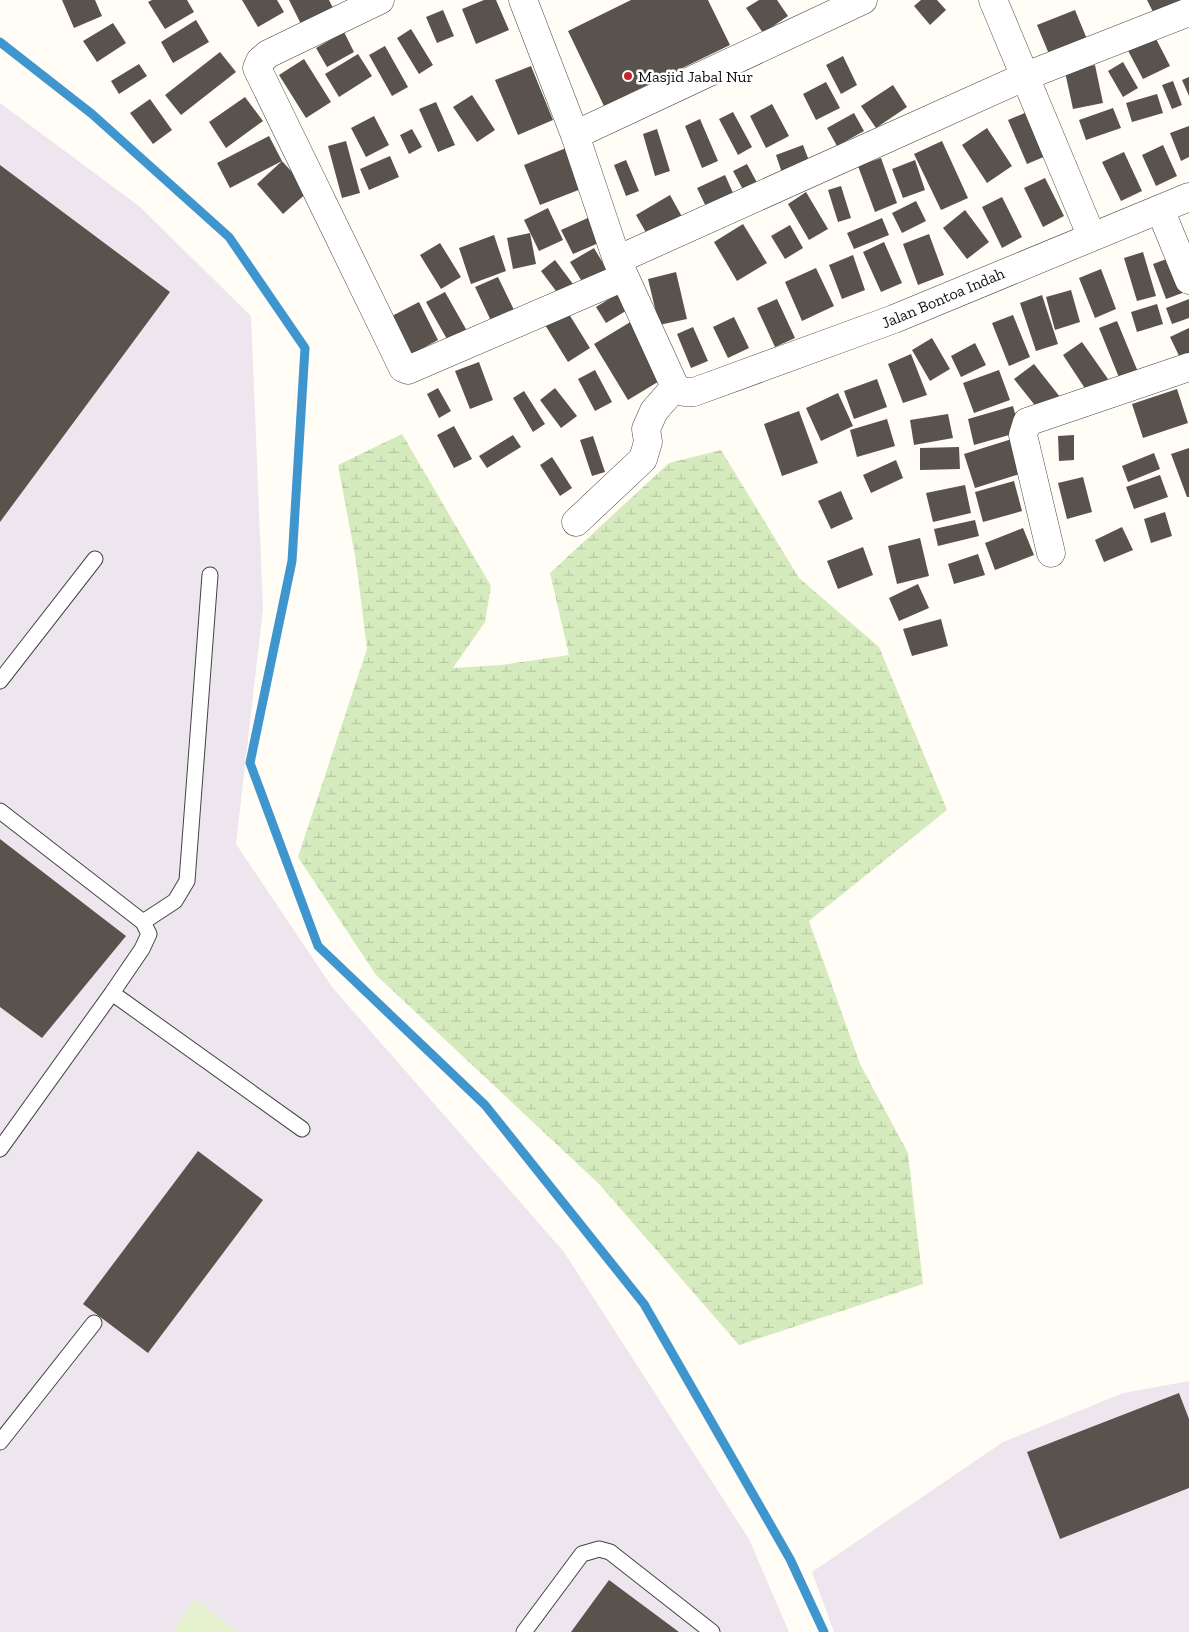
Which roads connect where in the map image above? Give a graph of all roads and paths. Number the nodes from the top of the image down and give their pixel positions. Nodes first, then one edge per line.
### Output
1 (380, 0) edge
2 (523, 0) edge
3 (863, 0) edge
4 (993, 0) edge
5 (1189, 12) edge
6 (1026, 76) junction
7 (575, 135) junction
8 (1189, 197) edge
9 (1160, 209) junction
10 (1091, 236) junction
11 (621, 268) junction
12 (1189, 280) edge
13 (1189, 367) edge
14 (684, 389) junction
15 (576, 522) dead end
16 (1051, 553) dead end
17 (94, 559) dead end
18 (210, 575) dead end
19 (0, 681) edge
20 (0, 811) edge
21 (144, 922) junction
22 (112, 993) junction
23 (302, 1129) dead end
24 (0, 1149) edge
25 (94, 1323) dead end
26 (0, 1442) edge
27 (524, 1632) edge
28 (712, 1632) edge

1 - 11 street
2 - 7 street
3 - 7 street
4 - 6 street
5 - 6 street
6 - 10 street
6 - 11 street
7 - 11 street
8 - 9 street, Jalan Bontoa Indah
9 - 10 street, Jalan Bontoa Indah
9 - 12 street
10 - 14 street, Jalan Bontoa Indah
11 - 14 street
13 - 16 street
14 - 15 street
17 - 19 lane
18 - 21 lane
20 - 21 lane
21 - 22 lane
22 - 23 lane
22 - 24 lane
25 - 26 lane
27 - 28 lane

